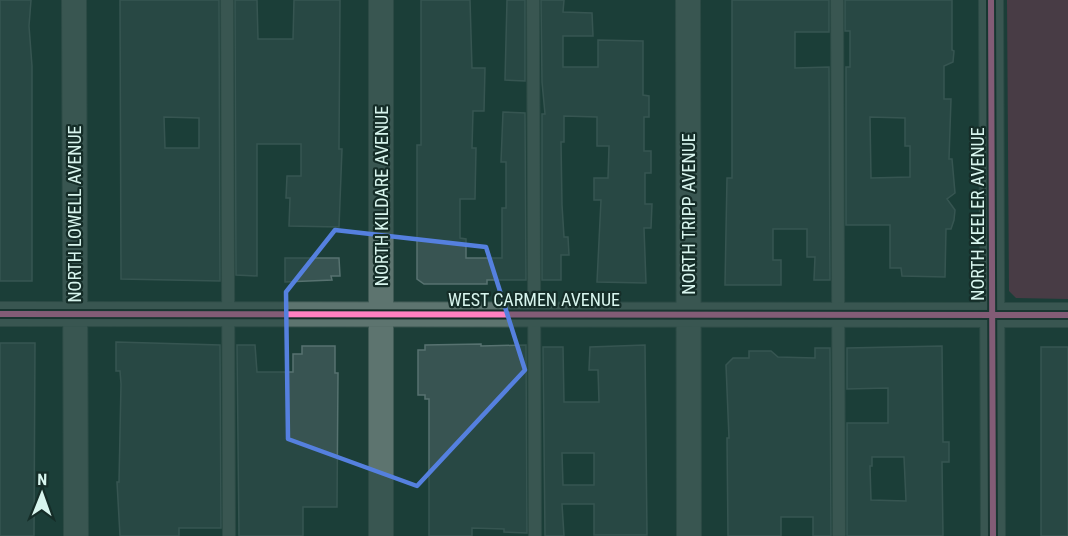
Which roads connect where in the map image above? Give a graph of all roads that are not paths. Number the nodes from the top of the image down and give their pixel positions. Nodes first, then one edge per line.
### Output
1 (74, 0) edge
2 (227, 0) edge
3 (381, 0) edge
4 (533, 0) edge
5 (688, 0) edge
6 (837, 0) edge
7 (991, 0) edge
8 (0, 314) edge
9 (74, 314) junction
10 (228, 314) junction
11 (381, 314) junction
12 (535, 314) junction
13 (689, 315) junction
14 (838, 315) junction
15 (992, 315) junction
16 (1068, 315) edge
17 (76, 536) edge
18 (229, 536) edge
19 (381, 536) edge
20 (535, 536) edge
21 (689, 536) edge
22 (839, 536) edge
23 (993, 536) edge

1 - 9 street, NORTH LOWELL AVENUE
2 - 10 lane
3 - 11 street, NORTH KILDARE AVENUE
4 - 12 lane
5 - 13 street, NORTH TRIPP AVENUE
6 - 14 lane
7 - 15 street, NORTH KEELER AVENUE
8 - 9 street, WEST CARMEN AVENUE
9 - 10 street, WEST CARMEN AVENUE
9 - 17 street, NORTH LOWELL AVENUE
10 - 11 street, WEST CARMEN AVENUE
10 - 18 lane
11 - 12 street, WEST CARMEN AVENUE
11 - 19 street, NORTH KILDARE AVENUE
12 - 13 street, WEST CARMEN AVENUE
12 - 20 lane
13 - 14 street, WEST CARMEN AVENUE
13 - 21 street, NORTH TRIPP AVENUE
14 - 15 street, WEST CARMEN AVENUE
14 - 22 lane
15 - 16 street, WEST CARMEN AVENUE
15 - 23 street, NORTH KEELER AVENUE

